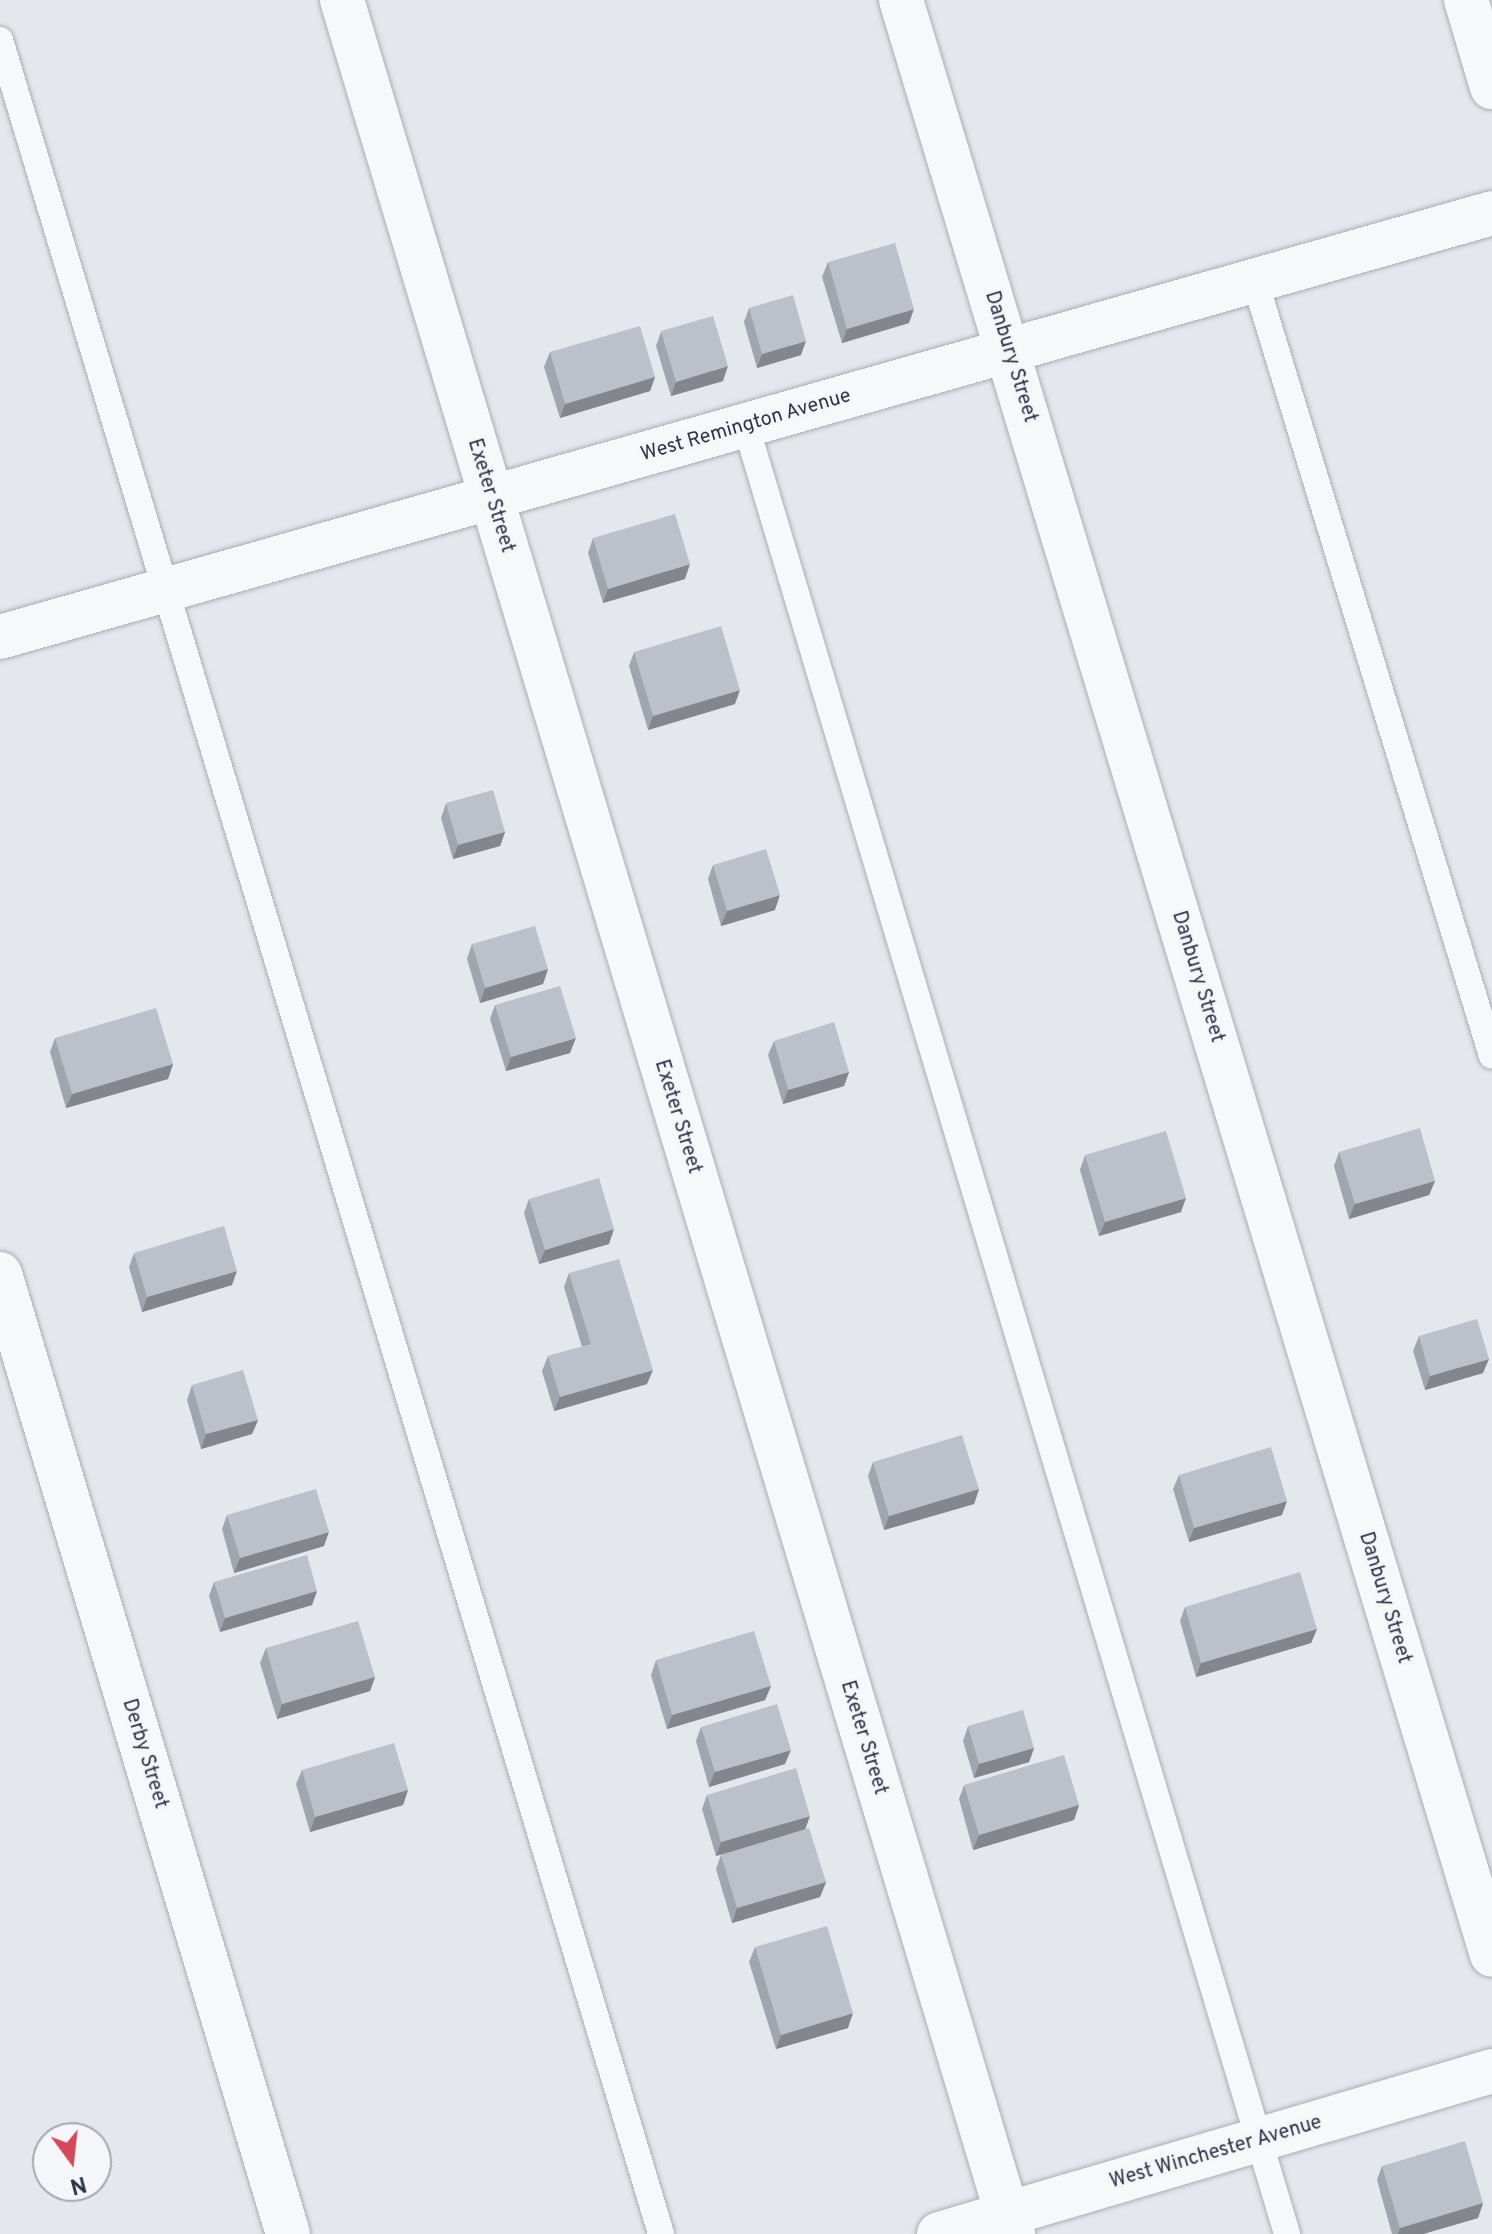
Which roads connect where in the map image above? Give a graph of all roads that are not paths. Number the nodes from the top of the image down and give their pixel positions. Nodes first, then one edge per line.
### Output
1 (342, 0) edge
2 (901, 0) edge
3 (1466, 0) edge
4 (0, 40) edge
5 (1492, 87) edge
6 (1492, 213) edge
7 (1255, 281) junction
8 (1009, 351) junction
9 (746, 426) junction
10 (491, 498) junction
11 (170, 589) junction
12 (0, 637) edge
13 (1492, 1056) edge
14 (0, 1274) edge
15 (1492, 1955) edge
16 (1492, 2071) edge
17 (1259, 2140) junction
18 (1010, 2224) edge
19 (288, 2234) edge
20 (661, 2234) edge
21 (939, 2234) edge
22 (1287, 2234) edge

1 - 10 street, Exeter Street
2 - 8 street, Danbury Street
3 - 5 street
4 - 11 lane
6 - 7 street, West Remington Avenue
7 - 8 street, West Remington Avenue
7 - 13 lane
8 - 9 street, West Remington Avenue
8 - 15 street, Danbury Street
9 - 10 street, West Remington Avenue
9 - 17 lane
10 - 11 street, West Remington Avenue
10 - 18 street, Exeter Street
11 - 12 street, West Remington Avenue
11 - 20 lane
14 - 19 street, Derby Street
16 - 17 street, West Winchester Avenue
17 - 18 street, West Winchester Avenue
17 - 22 lane
18 - 21 street, West Winchester Avenue

